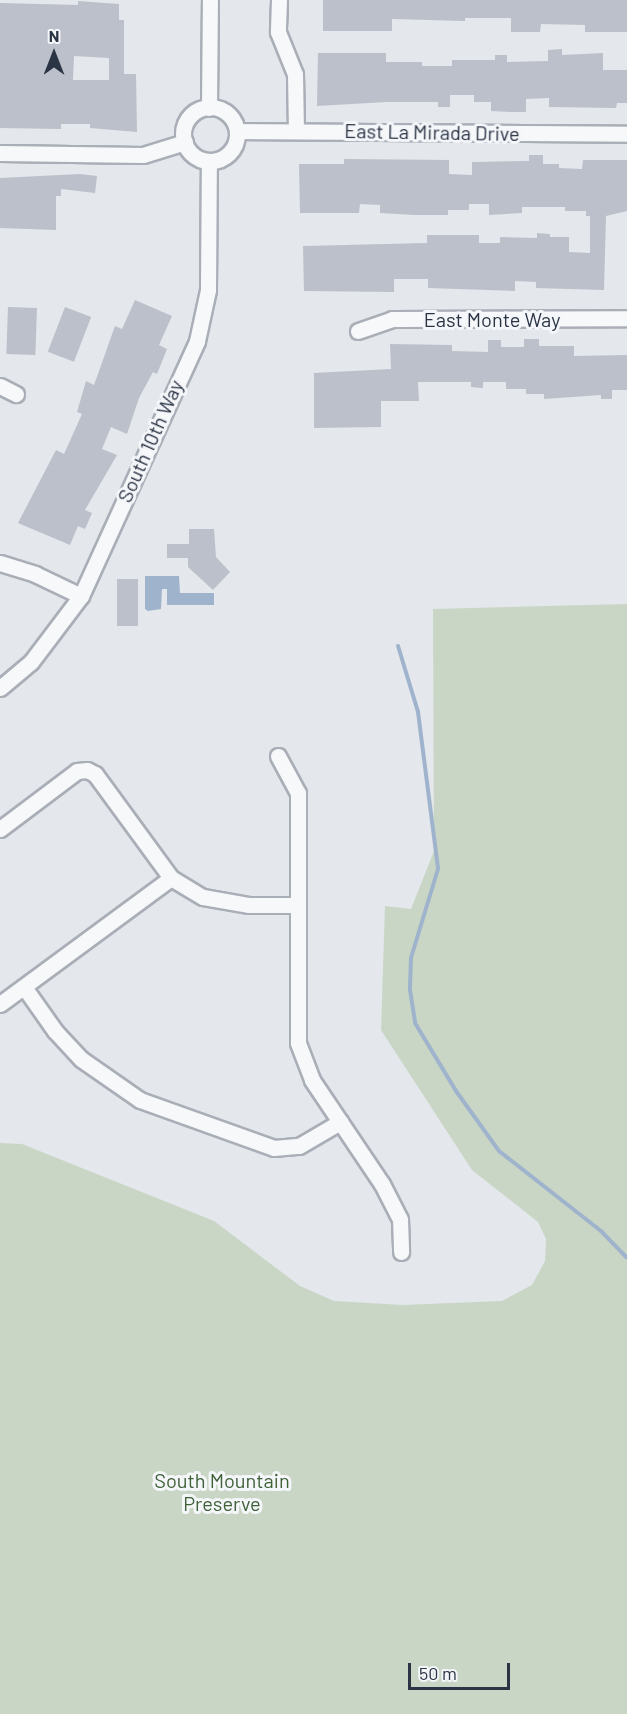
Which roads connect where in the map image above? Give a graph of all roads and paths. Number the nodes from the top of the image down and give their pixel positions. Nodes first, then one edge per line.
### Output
1 (210, 0) edge
2 (279, 0) edge
3 (209, 108) junction
4 (237, 131) junction
5 (296, 131) junction
6 (627, 135) edge
7 (184, 142) junction
8 (0, 153) edge
9 (209, 161) junction
10 (627, 318) edge
11 (358, 331) dead end
12 (0, 386) edge
13 (16, 394) dead end
14 (0, 563) edge
15 (81, 596) junction
16 (0, 688) edge
17 (278, 756) dead end
18 (0, 829) edge
19 (171, 878) junction
20 (298, 905) junction
21 (24, 987) junction
22 (0, 1004) edge
23 (340, 1122) junction
24 (401, 1252) dead end

1 - 3 street
2 - 5 street
3 - 4 street
3 - 7 street
4 - 5 street, East La Mirada Drive
4 - 9 street
5 - 6 street, East La Mirada Drive
7 - 8 street
7 - 9 street
9 - 15 street, South 10th Way
10 - 11 street, East Monte Way
12 - 13 street
14 - 15 street
15 - 16 street, South 10th Way
17 - 20 street
18 - 19 street
19 - 20 street
19 - 21 street
20 - 23 street
21 - 22 street
21 - 23 street
23 - 24 street

